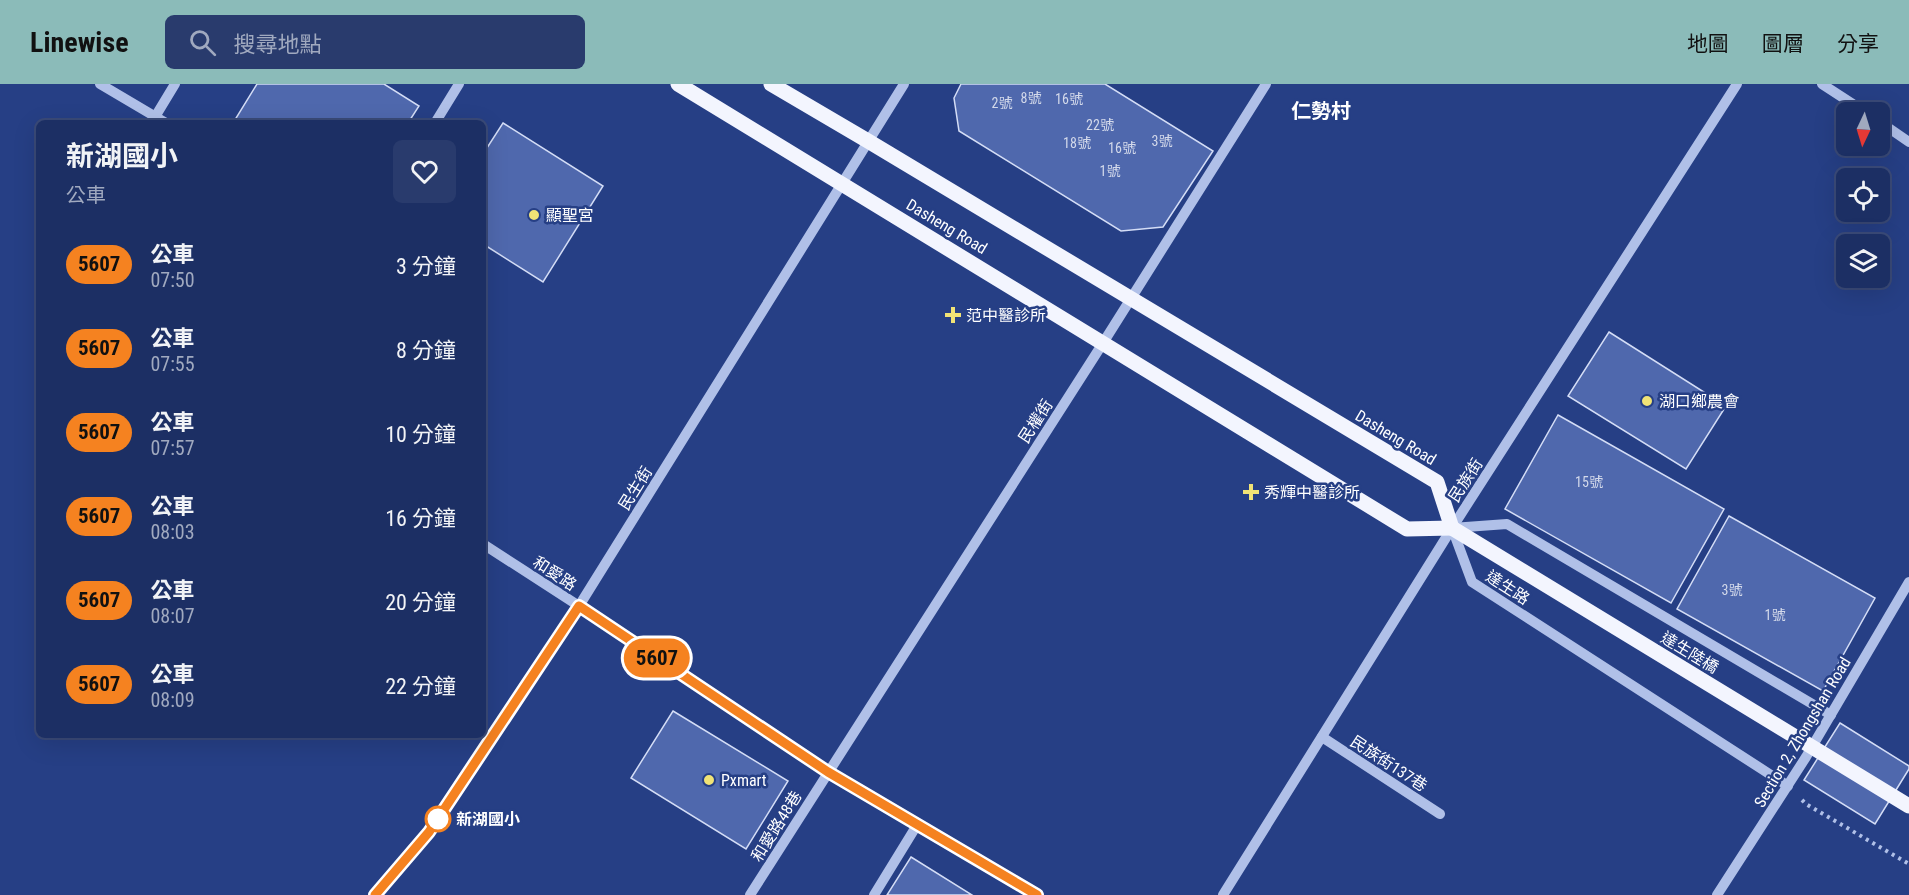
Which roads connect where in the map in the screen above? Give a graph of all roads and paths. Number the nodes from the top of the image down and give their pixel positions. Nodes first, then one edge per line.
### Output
1 (100, 84) edge
2 (175, 84) edge
3 (459, 84) edge
4 (678, 84) edge
5 (771, 84) edge
6 (904, 84) edge
7 (1266, 84) edge
8 (1737, 84) edge
9 (1822, 84) edge
10 (1850, 102) edge
11 (155, 117) junction
12 (160, 120) edge
13 (437, 120) edge
14 (1890, 129) edge
15 (868, 141) junction
16 (1909, 142) edge
17 (843, 183) junction
18 (1130, 299) junction
19 (1103, 343) junction
20 (1452, 528) junction
21 (486, 546) edge
22 (1909, 582) edge
23 (579, 606) junction
24 (1831, 716) junction
25 (1322, 737) junction
26 (828, 772) junction
27 (1788, 786) junction
28 (1806, 804) dead end
29 (1909, 806) edge
30 (1440, 814) dead end
31 (917, 825) junction
32 (1909, 864) edge
33 (375, 895) edge
34 (750, 895) edge
35 (874, 895) edge
36 (1037, 895) edge
37 (1223, 895) edge
38 (1717, 895) edge

1 - 11 street
2 - 11 street
3 - 13 street
4 - 17 main road, Dasheng Road
5 - 15 main road, Dasheng Road
6 - 15 street, 民生街
7 - 18 street, 民權街
8 - 20 street, 民族街
9 - 10 street
11 - 12 street
14 - 16 street
15 - 17 street, 民生街
15 - 18 main road, Dasheng Road
17 - 19 main road, Dasheng Road
17 - 23 street, 民生街
18 - 19 street, 民權街
18 - 20 main road, Dasheng Road
19 - 20 main road, Dasheng Road
19 - 26 street, 民權街
20 - 24 street
20 - 25 street, 民族街
20 - 27 street, 達生路
20 - 29 main road, 達生陸橋, bridge
21 - 23 street, 和愛路
22 - 24 street, Section 2, Zhongshan Road
23 - 26 street, 和愛路
23 - 33 street, 民生街
24 - 27 street, Section 2, Zhongshan Road
25 - 30 street, 民族街137巷
25 - 37 street, 民族街
26 - 31 street, 和愛路
26 - 34 street, 和愛路48巷
27 - 38 street, Section 2, Zhongshan Road
28 - 32 path
31 - 35 street
31 - 36 street, 和愛路

